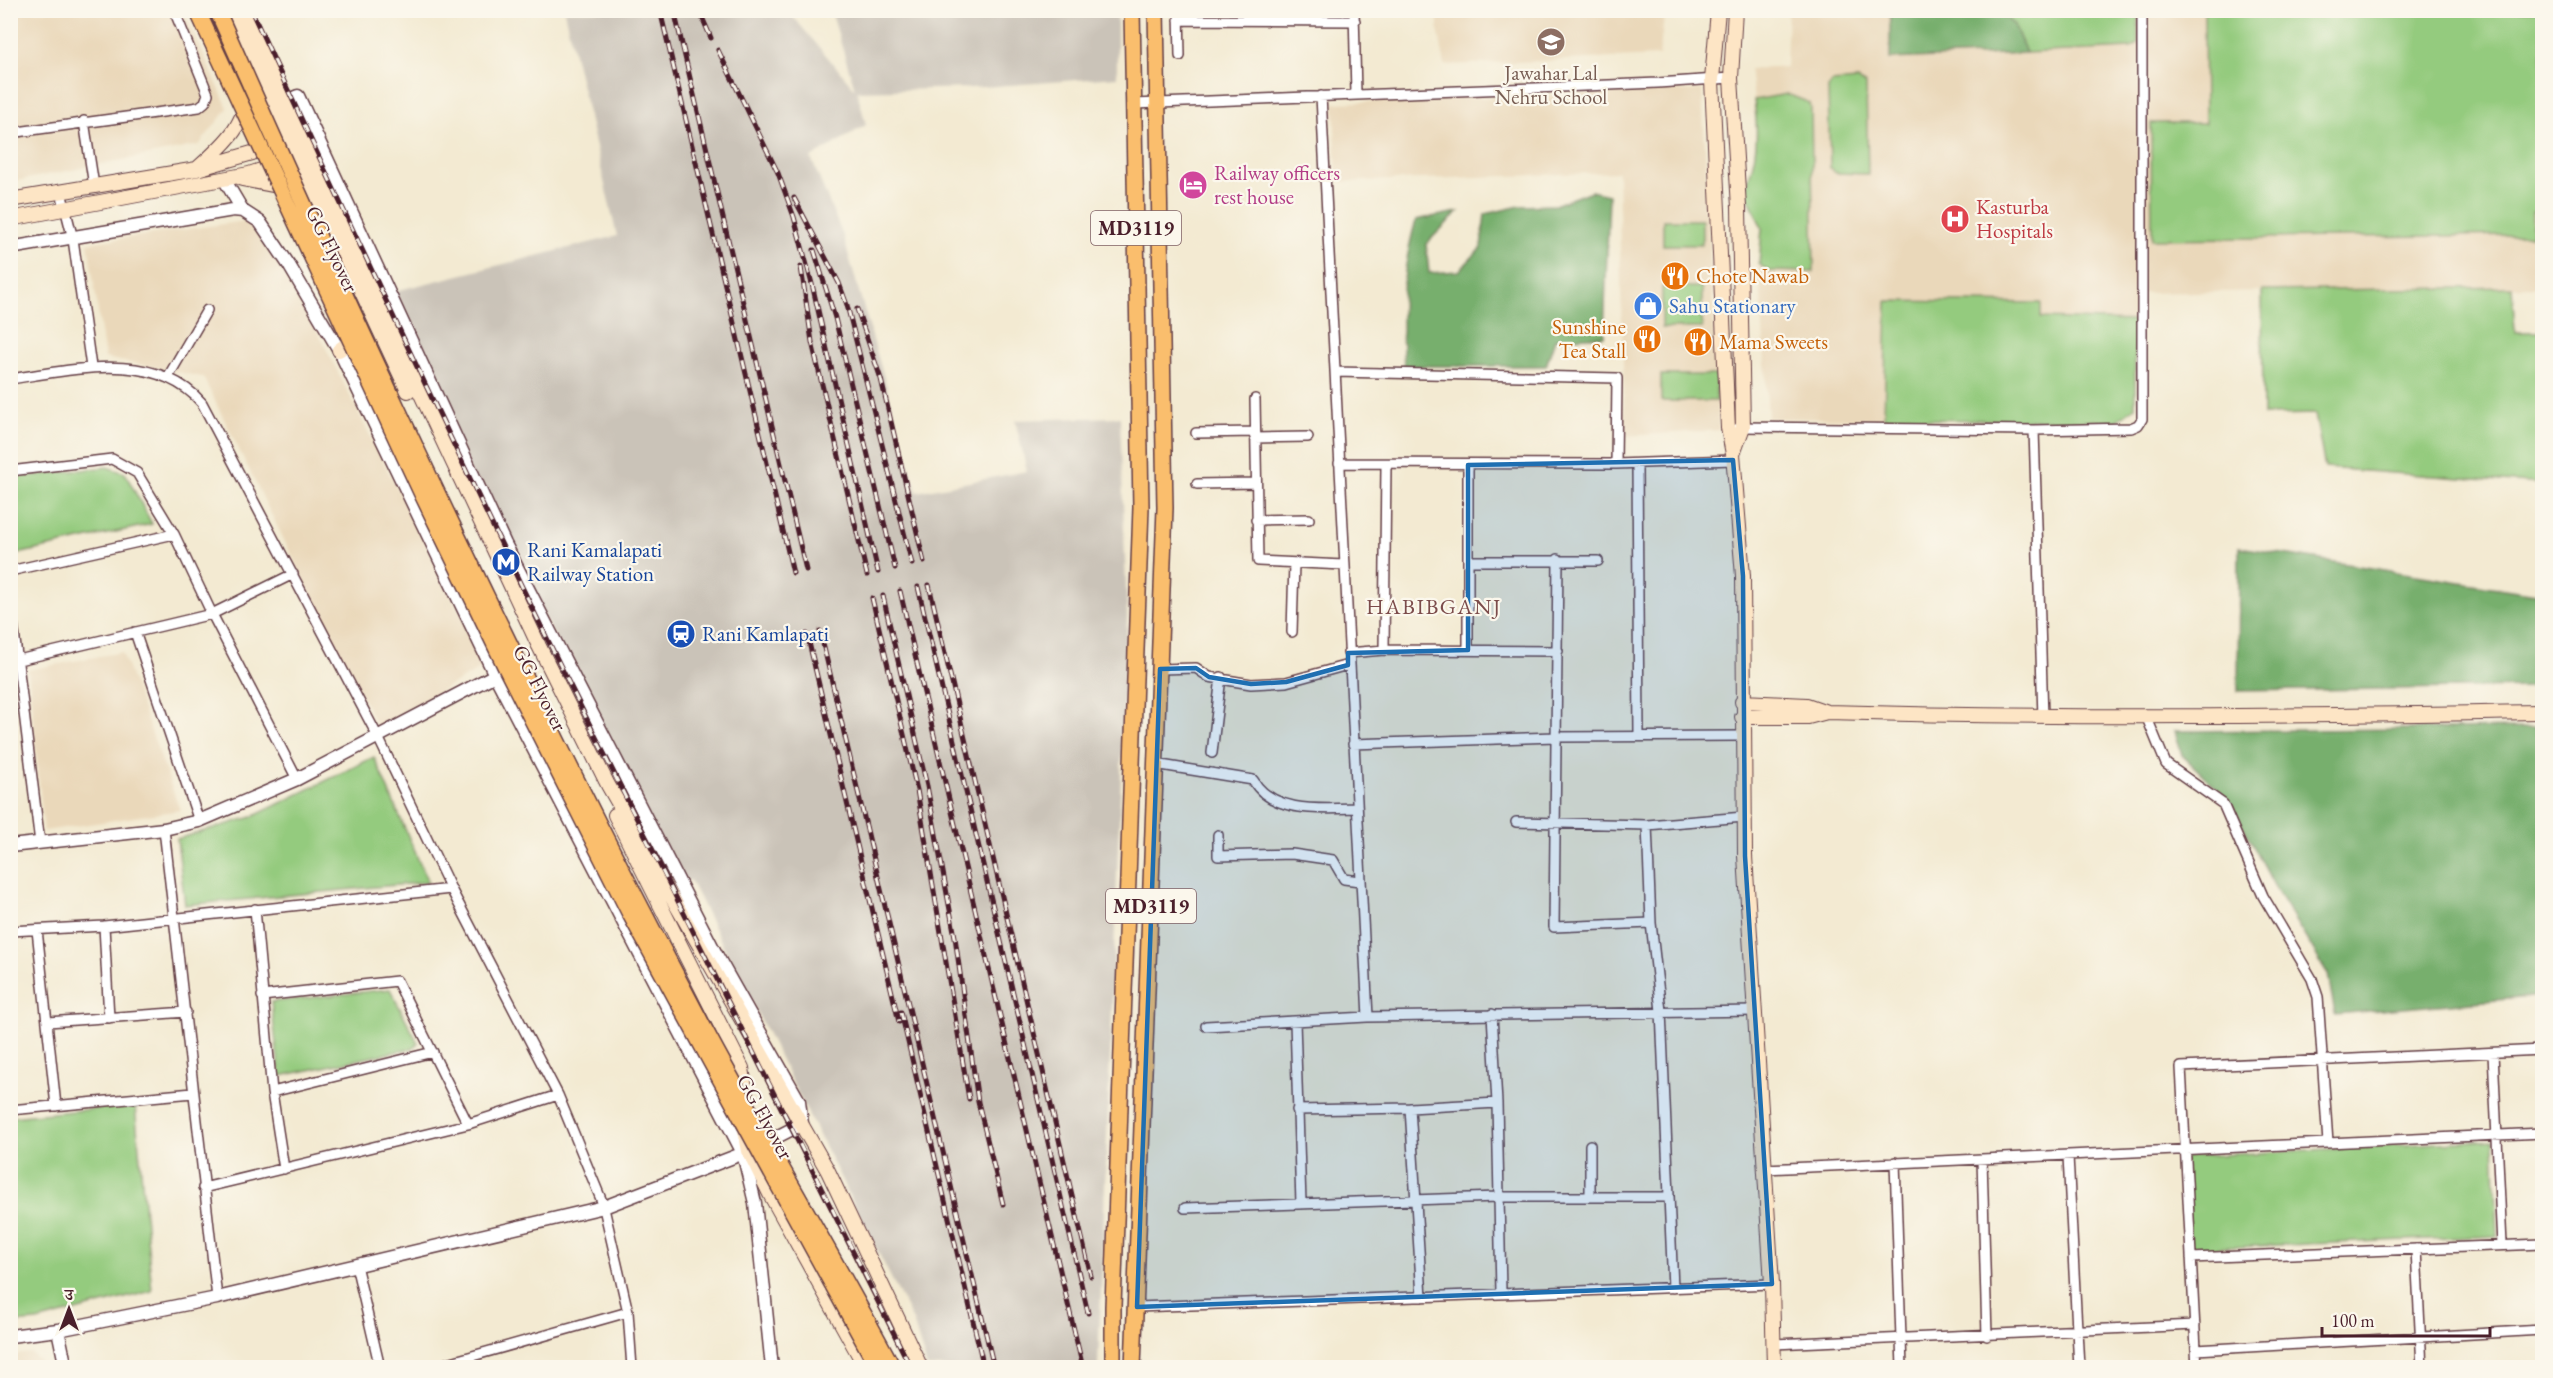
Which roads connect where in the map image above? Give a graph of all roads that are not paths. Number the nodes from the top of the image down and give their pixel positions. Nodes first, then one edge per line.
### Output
1 (174, 10) edge
2 (197, 10) edge
3 (217, 10) edge
4 (227, 10) edge
5 (241, 10) edge
6 (1132, 10) edge
7 (1156, 10) edge
8 (1354, 10) edge
9 (1718, 10) edge
10 (1735, 10) edge
11 (2142, 10) edge
12 (1179, 15) edge
13 (1355, 21) junction
14 (1180, 56) dead end
15 (258, 72) junction
16 (1731, 78) junction
17 (1712, 80) junction
18 (1356, 94) junction
19 (1321, 96) junction
20 (284, 102) junction
21 (1158, 103) junction
22 (1134, 104) junction
23 (84, 121) junction
24 (10, 133) edge
25 (296, 138) junction
26 (304, 156) junction
27 (197, 169) junction
28 (230, 178) junction
29 (94, 186) junction
30 (61, 192) junction
31 (316, 194) junction
32 (10, 200) edge
33 (66, 210) junction
34 (243, 211) junction
35 (10, 219) edge
36 (73, 239) junction
37 (10, 248) edge
38 (1740, 269) junction
39 (1722, 270) junction
40 (207, 310) dead end
41 (376, 323) junction
42 (339, 350) junction
43 (91, 367) junction
44 (1335, 372) junction
45 (168, 377) junction
46 (10, 379) edge
47 (1255, 399) dead end
48 (1743, 427) junction
49 (1728, 428) junction
50 (2034, 430) junction
51 (1196, 434) dead end
52 (1255, 435) junction
53 (1308, 437) dead end
54 (1733, 457) junction
55 (1339, 463) junction
56 (1616, 464) junction
57 (1637, 464) junction
58 (1386, 465) junction
59 (1468, 465) junction
60 (10, 471) edge
61 (1256, 483) junction
62 (1197, 484) dead end
63 (1309, 519) dead end
64 (1256, 520) junction
65 (174, 534) junction
66 (1558, 560) junction
67 (1468, 561) junction
68 (1598, 561) dead end
69 (1294, 563) junction
70 (1344, 565) junction
71 (10, 571) edge
72 (293, 574) junction
73 (10, 599) edge
74 (212, 614) junction
75 (135, 632) junction
76 (1292, 632) dead end
77 (1384, 650) junction
78 (1468, 650) junction
79 (1558, 651) junction
80 (1348, 652) junction
81 (14, 661) edge
82 (1348, 665) junction
83 (1160, 669) junction
84 (495, 675) junction
85 (1221, 678) junction
86 (1742, 702) junction
87 (1827, 712) junction
88 (2542, 712) edge
89 (1742, 717) junction
90 (2043, 717) junction
91 (2146, 718) junction
92 (1639, 735) junction
93 (1743, 736) junction
94 (378, 737) junction
95 (1556, 737) junction
96 (1353, 744) junction
97 (1212, 753) dead end
98 (1155, 764) junction
99 (297, 779) junction
100 (1357, 808) junction
101 (1744, 817) junction
102 (199, 821) junction
103 (1516, 822) dead end
104 (1556, 823) junction
105 (1647, 825) junction
106 (164, 829) junction
107 (1218, 835) dead end
108 (40, 843) junction
109 (10, 846) edge
110 (1360, 881) junction
111 (451, 889) junction
112 (255, 909) junction
113 (175, 918) junction
114 (1651, 923) junction
115 (104, 926) junction
116 (37, 930) junction
117 (10, 931) edge
118 (262, 996) junction
119 (1661, 1011) junction
120 (1755, 1011) junction
121 (186, 1012) junction
122 (1500, 1014) junction
123 (1368, 1017) junction
124 (109, 1018) junction
125 (48, 1022) junction
126 (1295, 1022) junction
127 (1206, 1026) dead end
128 (2542, 1050) edge
129 (1122, 1051) junction
130 (433, 1052) junction
131 (1146, 1052) junction
132 (2493, 1053) junction
133 (2321, 1060) junction
134 (272, 1092) junction
135 (193, 1093) junction
136 (558, 1095) junction
137 (1497, 1102) junction
138 (56, 1106) junction
139 (1410, 1108) junction
140 (10, 1110) edge
141 (1297, 1110) junction
142 (468, 1124) junction
143 (802, 1124) junction
144 (2542, 1133) edge
145 (2499, 1135) junction
146 (2328, 1143) junction
147 (1590, 1145) dead end
148 (2186, 1149) junction
149 (746, 1152) junction
150 (2068, 1156) junction
151 (1982, 1159) junction
152 (1895, 1162) junction
153 (284, 1169) junction
154 (1764, 1169) junction
155 (203, 1188) junction
156 (1497, 1197) junction
157 (1590, 1197) junction
158 (1669, 1197) junction
159 (1416, 1199) junction
160 (1301, 1203) junction
161 (604, 1207) junction
162 (1185, 1208) dead end
163 (2542, 1244) edge
164 (2502, 1245) junction
165 (2416, 1249) junction
166 (2191, 1258) junction
167 (356, 1265) junction
168 (1772, 1284) junction
169 (1673, 1288) junction
170 (1501, 1292) junction
171 (1422, 1297) junction
172 (217, 1298) junction
173 (1137, 1308) junction
174 (628, 1312) junction
175 (2195, 1325) junction
176 (58, 1330) junction
177 (2542, 1330) edge
178 (2077, 1332) junction
179 (10, 1336) edge
180 (1987, 1336) junction
181 (2420, 1339) junction
182 (1901, 1340) junction
183 (1773, 1344) junction
184 (2196, 1350) junction
185 (66, 1368) edge
186 (380, 1368) edge
187 (430, 1368) edge
188 (633, 1368) edge
189 (772, 1368) edge
190 (866, 1368) edge
191 (878, 1368) edge
192 (893, 1368) edge
193 (921, 1368) edge
194 (1113, 1368) edge
195 (1133, 1368) edge
196 (1774, 1368) edge
197 (1902, 1368) edge
198 (2079, 1368) edge
199 (2197, 1368) edge
200 (2422, 1368) edge

1 - 23 street
2 - 191 main road, GG Flyover, bridge
3 - 192 main road, GG Flyover, bridge
4 - 15 main road
5 - 20 main road
6 - 22 main road, MD3119
7 - 21 main road, MD3119
8 - 13 street
9 - 17 main road
10 - 16 main road
11 - 50 street
12 - 13 street
12 - 14 street
13 - 18 street
15 - 25 main road
15 - 27 main road
16 - 17 street
16 - 38 main road
17 - 18 street
17 - 39 main road
18 - 19 street
19 - 21 street
19 - 44 street
20 - 25 main road
20 - 143 street
21 - 22 street
21 - 83 main road, MD3119
22 - 129 main road, MD3119
23 - 24 street
23 - 29 street
25 - 26 main road
25 - 27 main road
26 - 28 main road
26 - 31 main road
26 - 143 main road
27 - 29 main road
28 - 31 main road
28 - 33 main road
28 - 34 street
29 - 30 main road
30 - 32 main road
30 - 33 street
31 - 41 main road
33 - 35 main road
33 - 36 street
34 - 36 street
34 - 42 street
36 - 37 street
36 - 43 street
38 - 39 main road
38 - 48 main road
39 - 49 main road
40 - 45 street
41 - 42 main road
41 - 149 main road
42 - 84 street
43 - 45 street
43 - 46 street
44 - 55 street
44 - 56 street
45 - 72 street
47 - 52 street
48 - 49 street
48 - 50 street
48 - 54 main road
49 - 54 main road
50 - 90 street
51 - 52 street
52 - 53 street
52 - 61 street
54 - 57 street
54 - 86 main road
55 - 58 street
55 - 70 street
56 - 57 street
56 - 59 street
57 - 92 street
58 - 59 street
58 - 77 street
59 - 67 street
60 - 65 street
61 - 62 street
61 - 64 street
63 - 64 street
64 - 69 street
65 - 71 street
65 - 74 street
66 - 67 street
66 - 68 street
66 - 79 street
67 - 78 street
69 - 70 street
69 - 76 street
70 - 80 street
72 - 74 street
72 - 94 street
73 - 81 street
74 - 75 street
74 - 99 street
75 - 81 street
75 - 102 street
77 - 78 street
77 - 80 street
78 - 79 street
79 - 95 street
80 - 82 street
81 - 108 street
82 - 85 street
82 - 96 street
83 - 85 street
83 - 98 main road, MD3119
84 - 94 street
84 - 149 street
85 - 97 street
86 - 87 main road
86 - 89 main road
87 - 89 main road
87 - 90 main road
88 - 91 main road
89 - 93 main road
90 - 91 main road
91 - 133 street
92 - 93 street
92 - 95 street
93 - 101 main road
94 - 99 street
94 - 111 street
95 - 96 street
95 - 104 street
96 - 100 street
98 - 100 street
98 - 131 main road, MD3119
99 - 102 street
100 - 110 street
101 - 105 street
101 - 120 main road
102 - 106 street
103 - 104 street
104 - 105 street
104 - 114 street
105 - 114 street
106 - 108 street
106 - 113 street
107 - 110 street
108 - 109 street
110 - 123 street
111 - 112 street
111 - 136 street
112 - 113 street
112 - 118 street
113 - 115 street
113 - 121 street
114 - 119 street
115 - 116 street
115 - 124 street
116 - 117 street
116 - 125 street
118 - 130 street
118 - 134 street
119 - 120 street
119 - 122 street
119 - 158 street
120 - 154 main road
121 - 124 street
121 - 135 street
122 - 123 street
122 - 137 street
123 - 126 street
124 - 125 street
125 - 138 street
126 - 127 street
126 - 141 street
128 - 132 street
129 - 131 main road
129 - 194 main road, MD3119
130 - 134 street
130 - 142 street
131 - 173 main road, MD3119
132 - 133 street
132 - 145 street
133 - 146 street
133 - 148 street
134 - 153 street
135 - 138 street
135 - 155 street
136 - 142 street
136 - 161 street
137 - 139 street
137 - 156 street
138 - 140 street
139 - 141 street
139 - 159 street
141 - 160 street
142 - 153 street
143 - 149 street
143 - 193 main road
144 - 145 street
145 - 146 street
145 - 164 street
146 - 148 street
147 - 157 street
148 - 150 street
148 - 166 street
149 - 161 street
149 - 189 street
149 - 190 main road
150 - 151 street
150 - 178 street
151 - 152 street
151 - 180 street
152 - 154 street
152 - 182 street
153 - 155 street
154 - 168 main road
155 - 172 street
156 - 157 street
156 - 159 street
156 - 170 street
157 - 158 street
158 - 169 street
159 - 160 street
159 - 171 street
160 - 162 street
161 - 167 street
161 - 174 street
163 - 164 street
164 - 165 street
165 - 166 street
165 - 181 street
166 - 175 street
167 - 172 street
167 - 186 street
168 - 169 street
168 - 183 main road
169 - 170 street
170 - 171 street
171 - 173 street
172 - 176 street
173 - 195 main road, MD3119
174 - 187 street
174 - 188 street
175 - 178 street
175 - 184 street
176 - 179 street
176 - 185 street
177 - 181 street
178 - 180 street
178 - 198 street
180 - 182 street
181 - 184 street
181 - 200 street
182 - 183 street
182 - 197 street
183 - 196 main road
184 - 199 street

